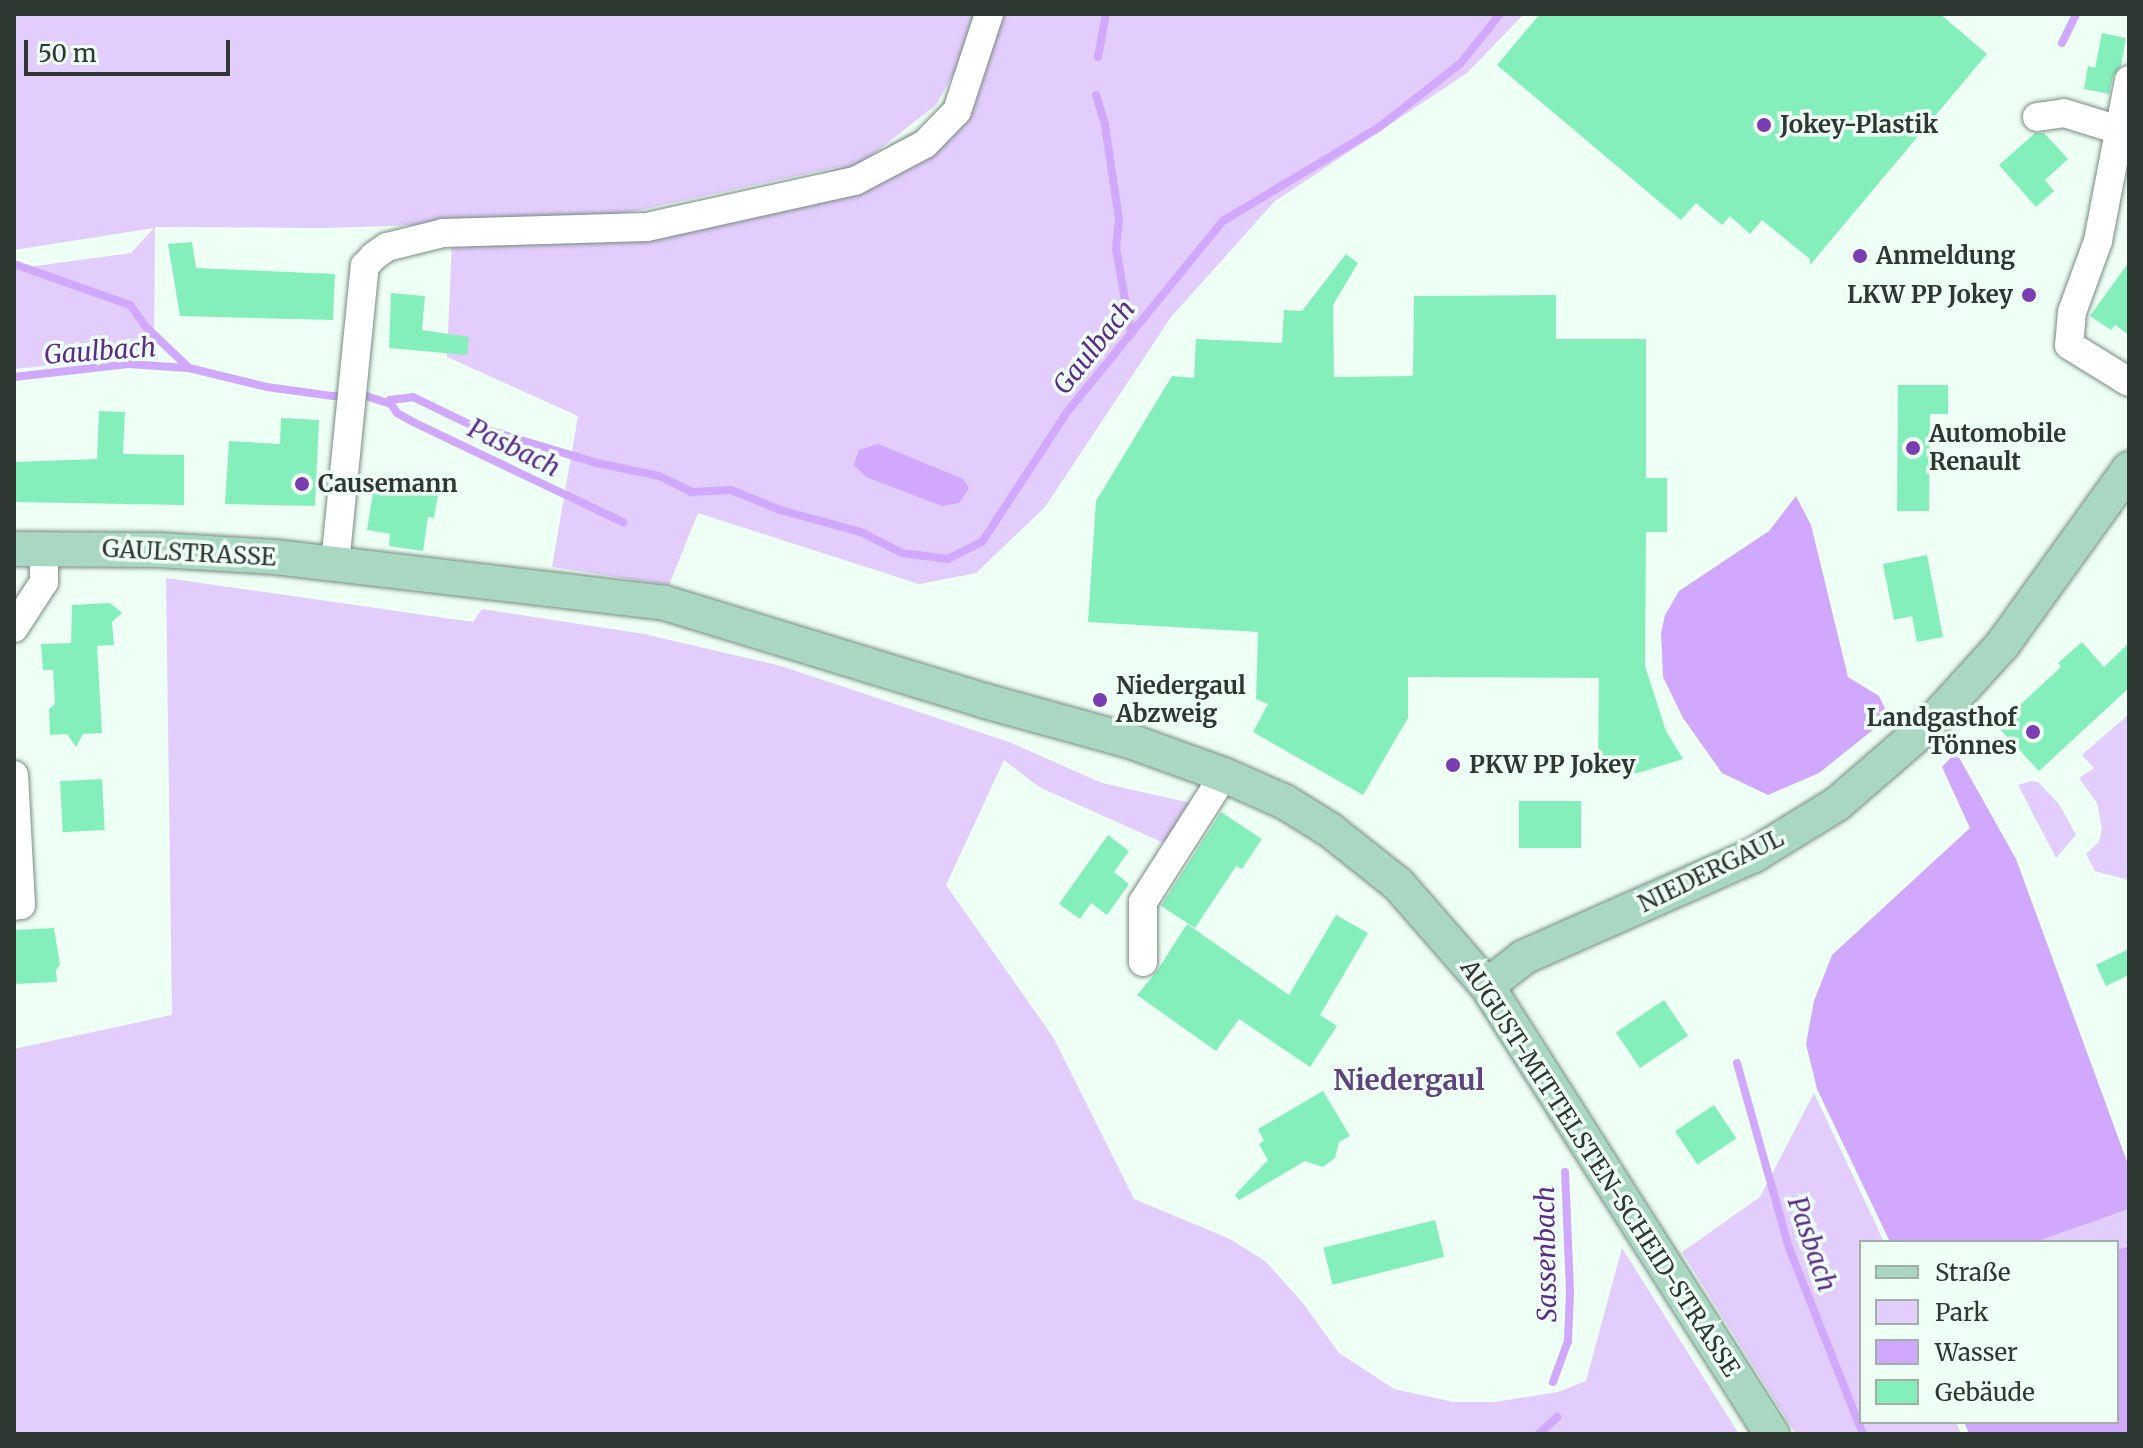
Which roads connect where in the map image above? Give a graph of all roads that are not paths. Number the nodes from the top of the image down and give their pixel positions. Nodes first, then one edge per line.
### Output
1 (989, 14) edge
2 (2129, 80) edge
3 (2037, 117) dead end
4 (2119, 130) junction
5 (2129, 382) edge
6 (2129, 469) edge
7 (29, 548) edge
8 (335, 564) junction
9 (14, 628) edge
10 (14, 775) edge
11 (1224, 775) junction
12 (14, 906) edge
13 (1143, 962) dead end
14 (1487, 986) junction
15 (1772, 1434) edge

1 - 8 street
2 - 4 street
3 - 4 street
4 - 5 street
6 - 14 main road, NIEDERGAUL
7 - 8 main road, GAULSTRASSE
7 - 9 street, GAULSTRASSE
8 - 11 main road, AUGUST-MITTELSTEN-SCHEID-STRASSE
10 - 12 street
11 - 13 street
11 - 14 main road, AUGUST-MITTELSTEN-SCHEID-STRASSE
14 - 15 main road, AUGUST-MITTELSTEN-SCHEID-STRASSE

